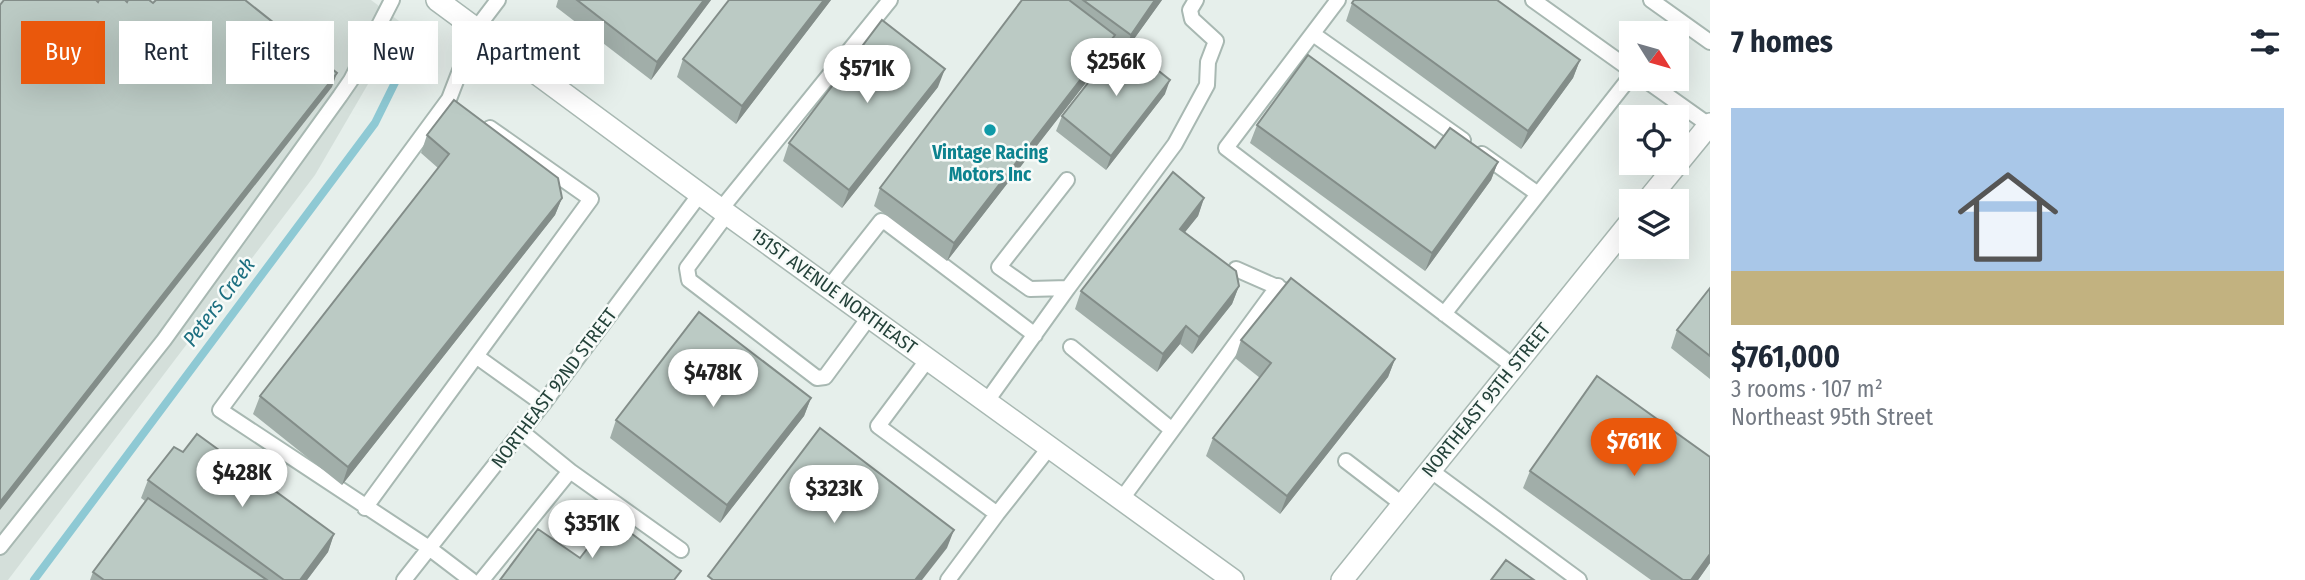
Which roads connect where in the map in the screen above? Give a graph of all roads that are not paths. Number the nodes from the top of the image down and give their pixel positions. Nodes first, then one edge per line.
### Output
1 (392, 0) edge
2 (437, 0) edge
3 (498, 0) edge
4 (890, 0) edge
5 (1196, 0) edge
6 (1338, 0) edge
7 (1533, 0) edge
8 (1651, 0) edge
9 (465, 21) edge
10 (482, 21) edge
11 (1313, 34) junction
12 (1710, 42) edge
13 (1619, 61) edge
14 (460, 84) edge
15 (551, 84) edge
16 (1619, 91) edge
17 (1660, 91) edge
18 (482, 122) edge
19 (1709, 125) edge
20 (1067, 180) dead end
21 (1657, 189) edge
22 (700, 194) junction
23 (1538, 194) junction
24 (724, 212) junction
25 (1619, 236) edge
26 (1236, 269) edge
27 (1279, 286) junction
28 (829, 287) junction
29 (1068, 288) junction
30 (1302, 302) edge
31 (1444, 314) junction
32 (870, 316) junction
33 (1035, 335) junction
34 (1071, 346) dead end
35 (476, 356) junction
36 (928, 359) junction
37 (1513, 366) junction
38 (987, 401) junction
39 (543, 404) junction
40 (1172, 430) junction
41 (522, 432) junction
42 (1049, 448) junction
43 (1346, 461) dead end
44 (1430, 470) junction
45 (570, 471) junction
46 (1121, 500) junction
47 (1402, 504) junction
48 (365, 508) junction
49 (997, 513) junction
50 (0, 547) edge
51 (429, 548) junction
52 (681, 550) dead end
53 (404, 580) edge
54 (471, 580) edge
55 (482, 580) edge
56 (948, 580) edge
57 (1233, 580) edge
58 (1342, 580) edge
59 (1579, 580) edge

1 - 50 lane
2 - 9 street, 151ST AVENUE NORTHEAST
3 - 10 lane
4 - 24 lane
5 - 29 lane
6 - 11 lane
7 - 13 lane
8 - 12 lane
11 - 23 lane
11 - 31 lane
14 - 48 lane
15 - 22 street, 151ST AVENUE NORTHEAST
16 - 23 lane
17 - 19 lane
18 - 35 lane
19 - 21 street
20 - 29 lane
22 - 24 street, 151ST AVENUE NORTHEAST
22 - 39 lane, NORTHEAST 92ND STREET
23 - 31 lane
24 - 28 street, 151ST AVENUE NORTHEAST
24 - 32 lane
25 - 37 street, NORTHEAST 95TH STREET
26 - 27 lane
27 - 30 lane
27 - 40 lane
28 - 32 street, 151ST AVENUE NORTHEAST
28 - 33 lane
29 - 33 lane
31 - 37 lane
32 - 36 street, 151ST AVENUE NORTHEAST
33 - 38 lane
34 - 40 lane
35 - 39 lane
35 - 48 lane
36 - 38 street, 151ST AVENUE NORTHEAST
36 - 49 lane
37 - 44 street, NORTHEAST 95TH STREET
38 - 42 street, 151ST AVENUE NORTHEAST
39 - 41 lane, NORTHEAST 92ND STREET
40 - 46 lane
41 - 45 lane
41 - 51 lane, NORTHEAST 92ND STREET
42 - 46 street, 151ST AVENUE NORTHEAST
42 - 49 lane
43 - 47 lane
44 - 47 street, NORTHEAST 95TH STREET
44 - 59 lane
45 - 52 lane
45 - 55 lane
46 - 57 street, 151ST AVENUE NORTHEAST
47 - 58 street, NORTHEAST 95TH STREET
48 - 51 lane
49 - 56 lane
51 - 53 lane, NORTHEAST 92ND STREET
51 - 54 lane

